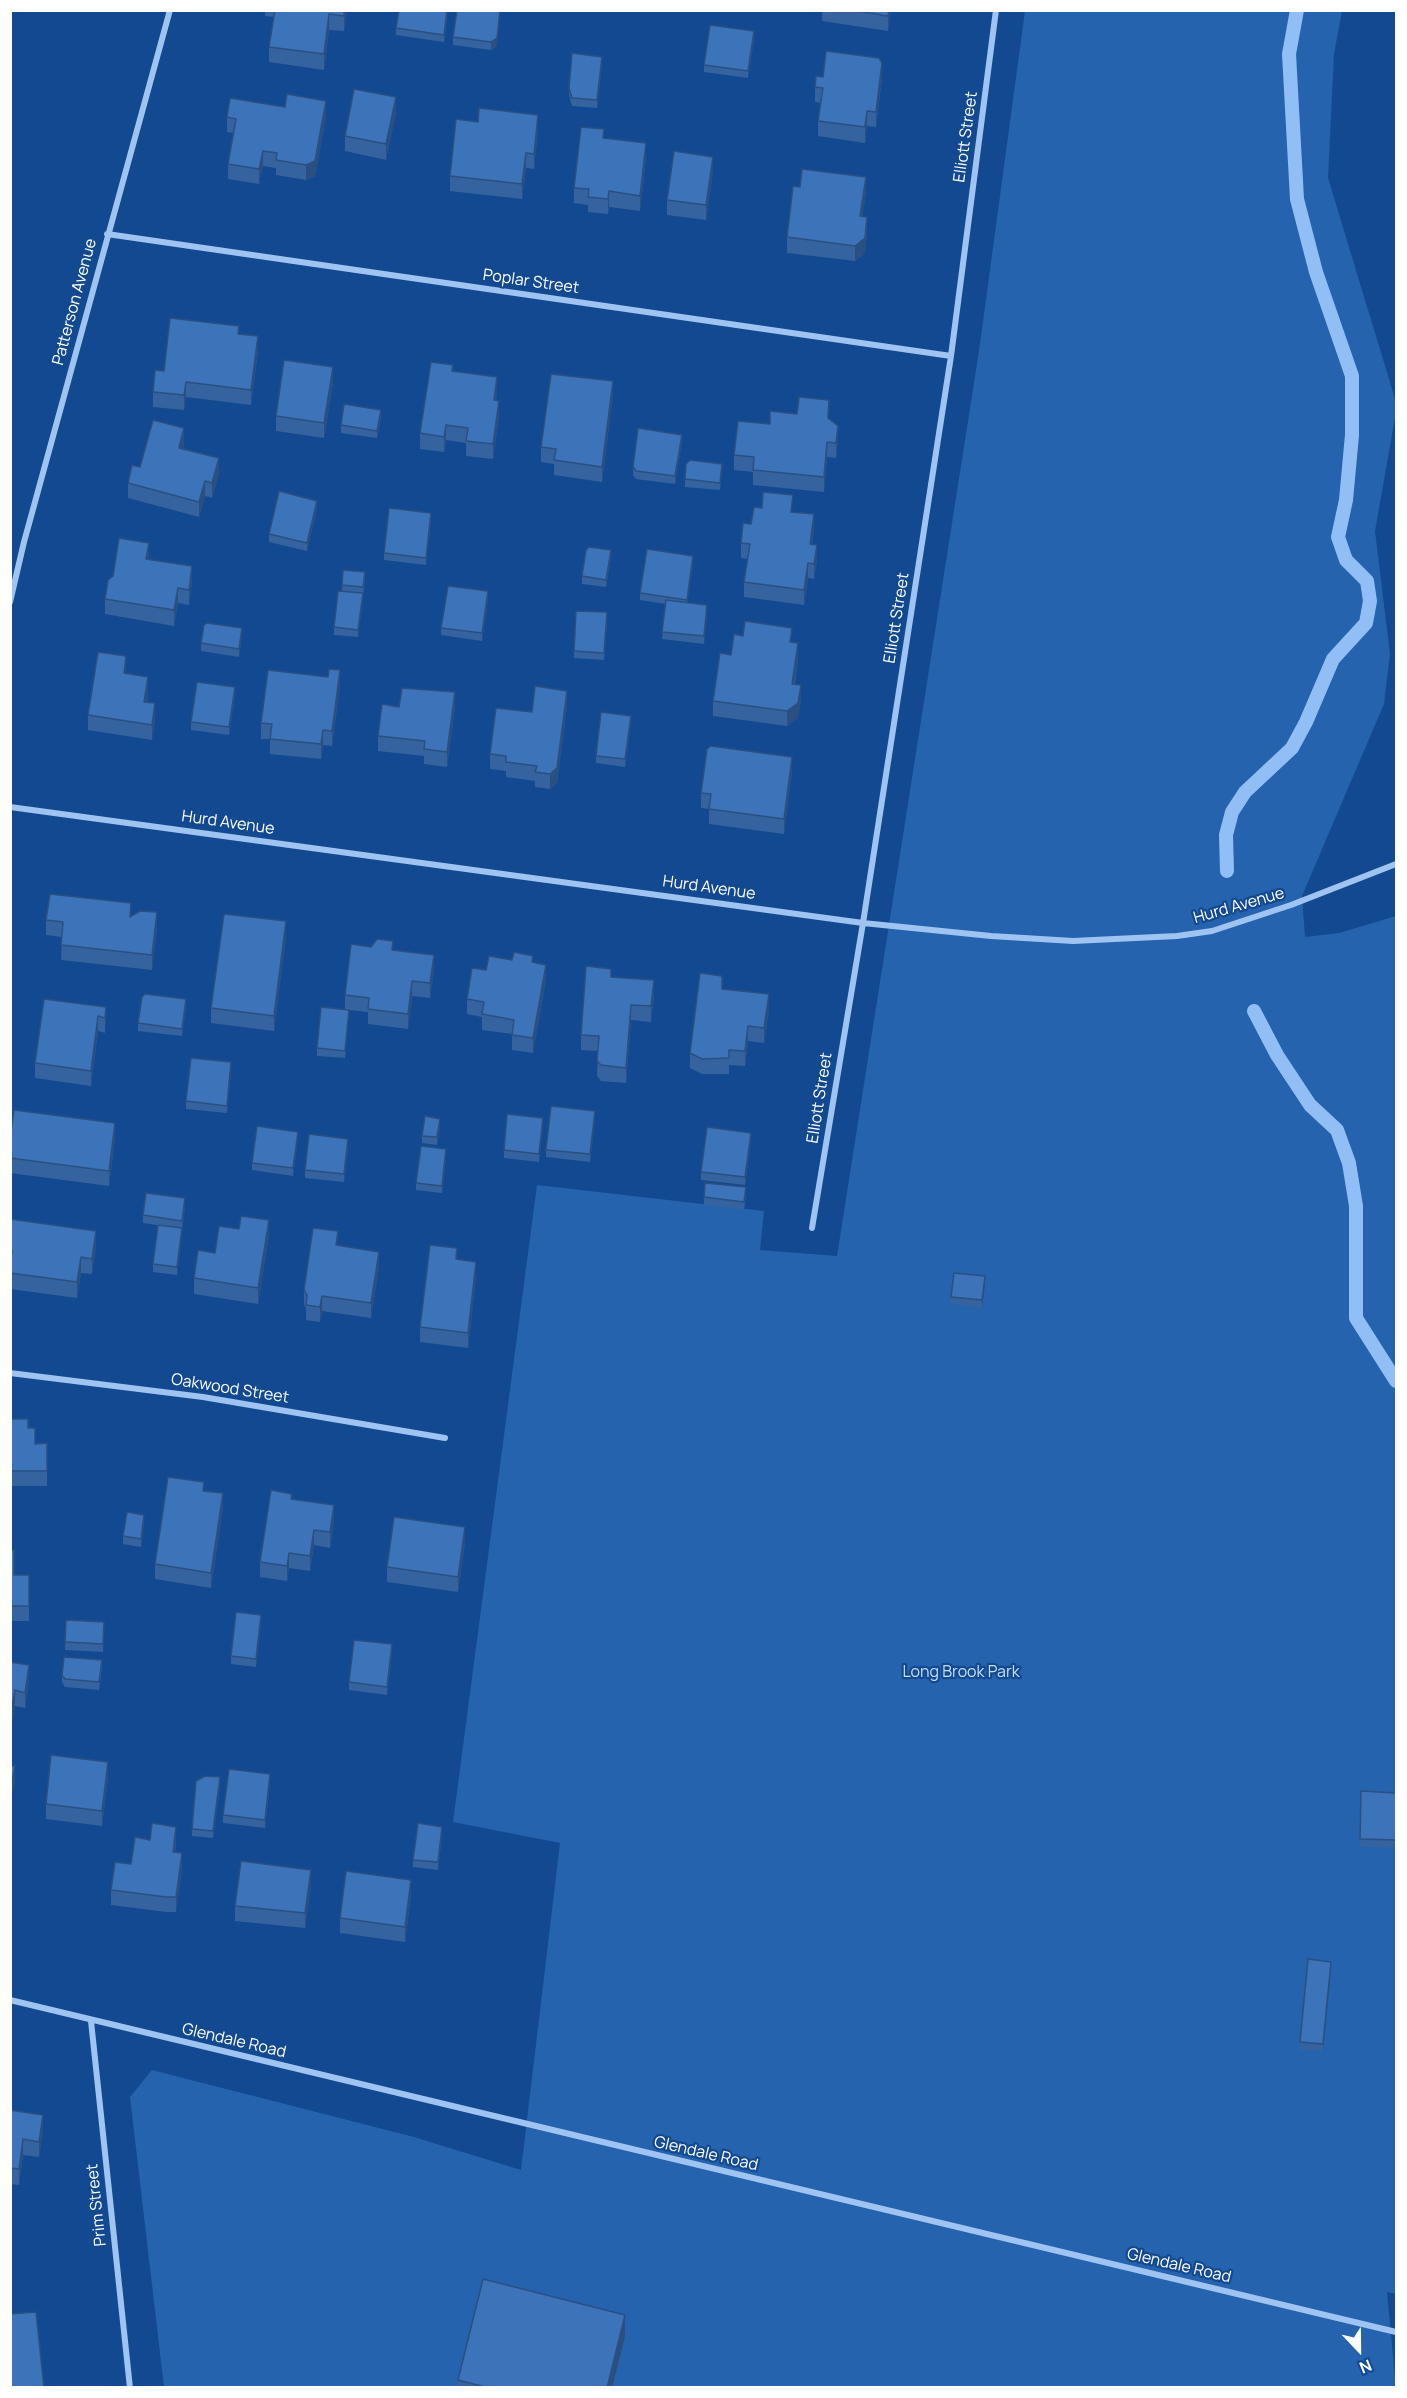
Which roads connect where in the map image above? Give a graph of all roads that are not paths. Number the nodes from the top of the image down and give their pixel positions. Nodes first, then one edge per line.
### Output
1 (170, 10) edge
2 (996, 10) edge
3 (108, 234) junction
4 (951, 357) junction
5 (10, 602) edge
6 (10, 807) edge
7 (1396, 864) edge
8 (864, 923) junction
9 (812, 1228) dead end
10 (10, 1373) edge
11 (445, 1438) dead end
12 (10, 2000) edge
13 (91, 2020) junction
14 (1396, 2332) edge
15 (130, 2388) edge

1 - 3 street, Patterson Avenue
2 - 4 street, Elliott Street
3 - 4 street, Poplar Street
3 - 5 street, Patterson Avenue
4 - 8 street, Elliott Street
6 - 8 street, Hurd Avenue
7 - 8 street, Hurd Avenue
8 - 9 street, Elliott Street
10 - 11 street, Oakwood Street
12 - 13 street, Glendale Road
13 - 14 street, Glendale Road
13 - 15 street, Prim Street

